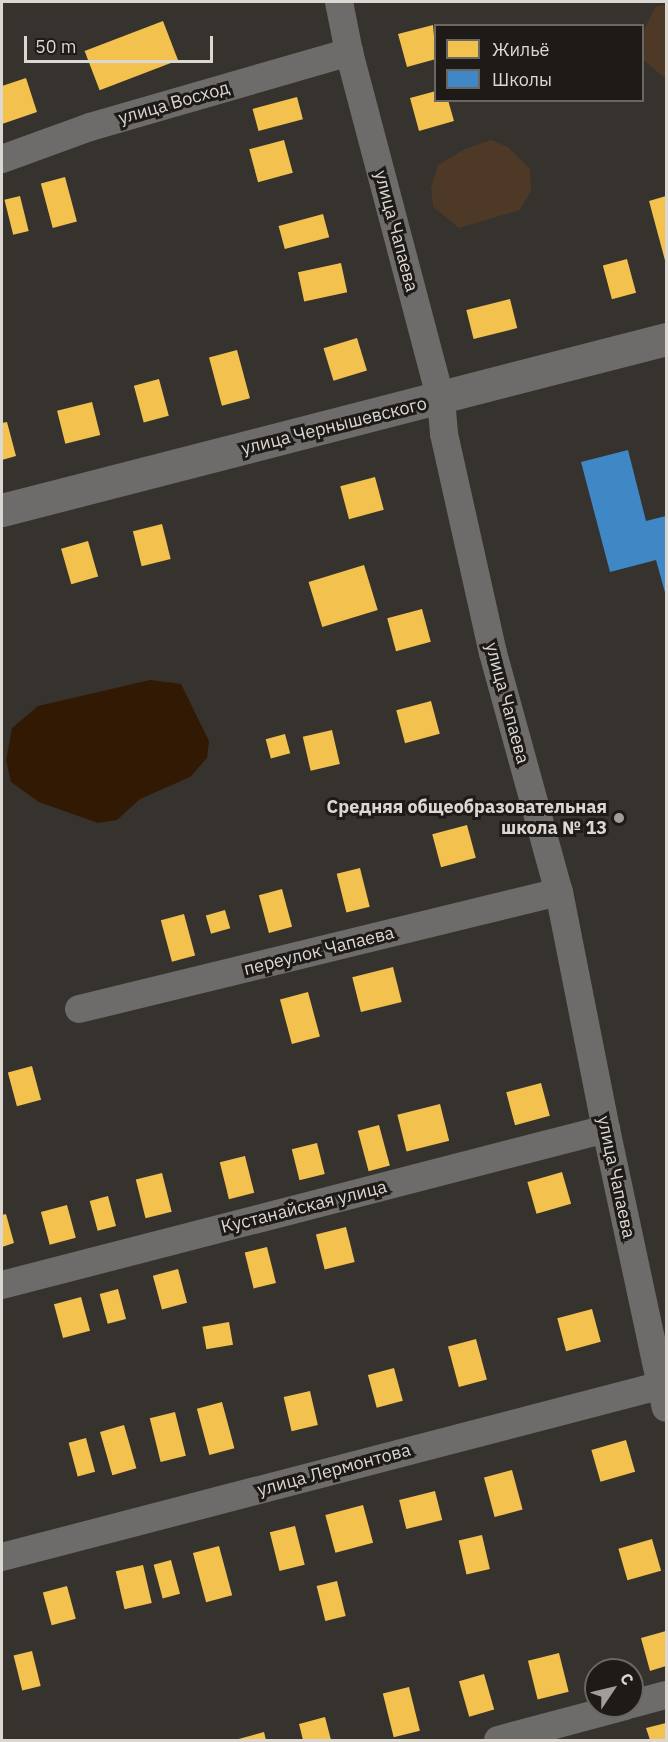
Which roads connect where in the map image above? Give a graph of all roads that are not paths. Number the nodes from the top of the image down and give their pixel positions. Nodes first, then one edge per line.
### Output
1 (339, 2) edge
2 (349, 51) junction
3 (2, 159) edge
4 (666, 339) edge
5 (441, 399) junction
6 (2, 510) edge
7 (559, 892) junction
8 (79, 1009) dead end
9 (606, 1129) junction
10 (2, 1285) edge
11 (665, 1392) edge
12 (2, 1557) edge
13 (666, 1695) edge
14 (644, 1701) edge
15 (584, 1717) edge
16 (498, 1740) edge

1 - 2 street, улица Чапаева
2 - 3 street, улица Восход
2 - 5 street, улица Чапаева
4 - 5 street, улица Чернышевского
5 - 6 street, улица Чернышевского
5 - 7 street, улица Чапаева
7 - 8 street, переулок Чапаева
7 - 9 street, улица Чапаева
9 - 10 street, Кустанайская улица
9 - 11 street, улица Чапаева
11 - 12 street, улица Лермонтова
13 - 14 street
15 - 16 street

